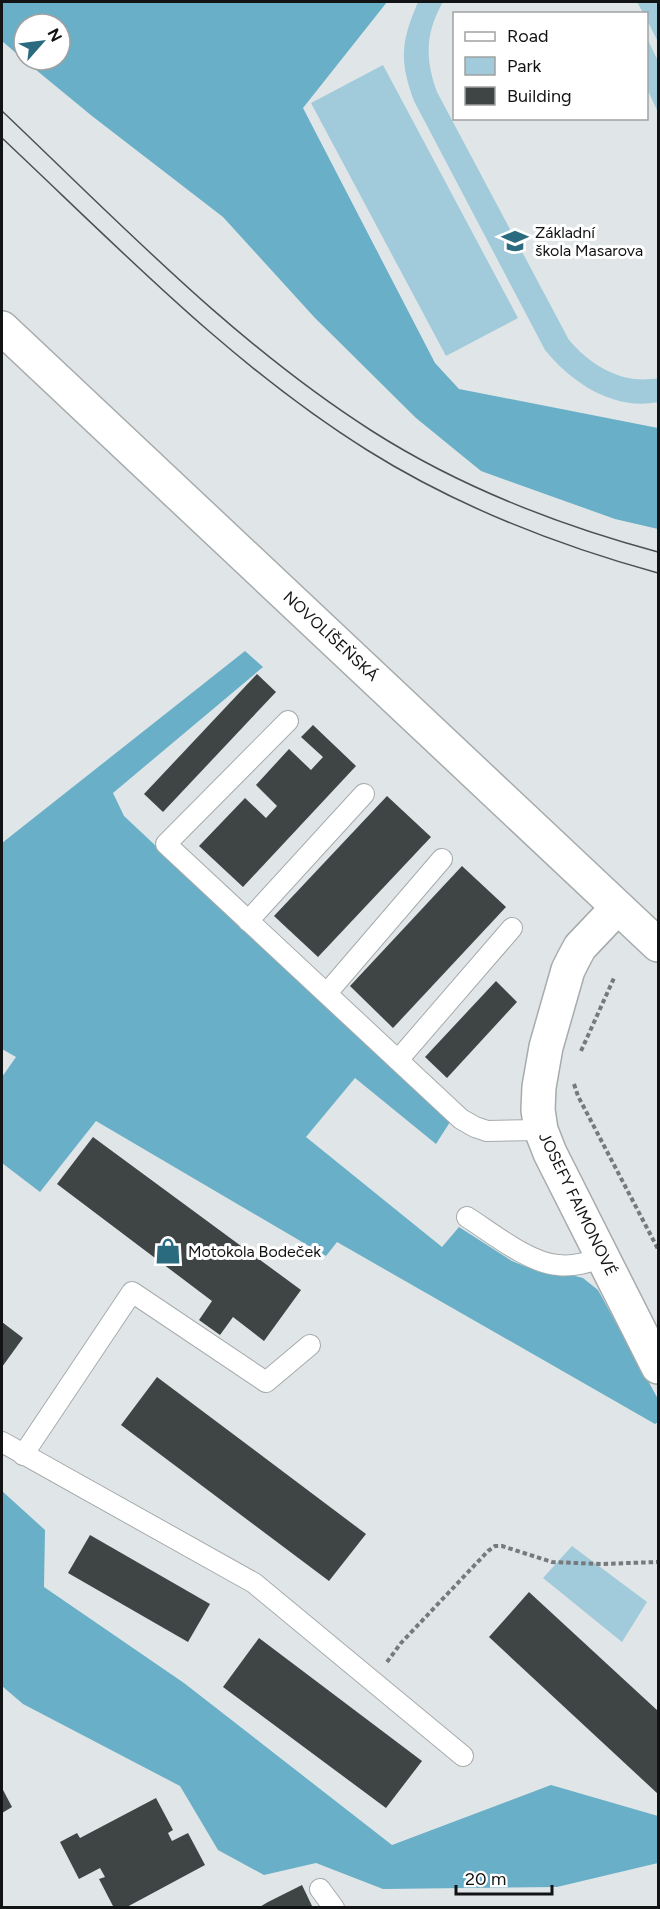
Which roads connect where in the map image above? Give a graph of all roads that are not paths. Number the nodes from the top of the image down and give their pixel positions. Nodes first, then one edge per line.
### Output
1 (2, 328) edge
2 (288, 721) dead end
3 (363, 795) dead end
4 (442, 859) dead end
5 (617, 908) junction
6 (248, 921) junction
7 (512, 928) dead end
8 (658, 945) edge
9 (327, 993) junction
10 (398, 1060) junction
11 (541, 1130) junction
12 (467, 1217) dead end
13 (604, 1257) junction
14 (310, 1345) dead end
15 (658, 1367) edge
16 (2, 1442) edge
17 (23, 1455) junction
18 (463, 1756) dead end
19 (320, 1889) dead end
20 (334, 1908) edge

1 - 5 street, NOVOLÍŠEŇSKÁ
2 - 6 lane
3 - 6 lane
4 - 9 lane
5 - 8 street, NOVOLÍŠEŇSKÁ
5 - 11 street, JOSEFY FAIMONOVÉ
6 - 9 lane
7 - 10 lane
9 - 10 lane
10 - 11 lane
11 - 13 street, JOSEFY FAIMONOVÉ
12 - 13 lane
13 - 15 street, JOSEFY FAIMONOVÉ
14 - 17 lane
16 - 17 lane
17 - 18 lane
19 - 20 lane

